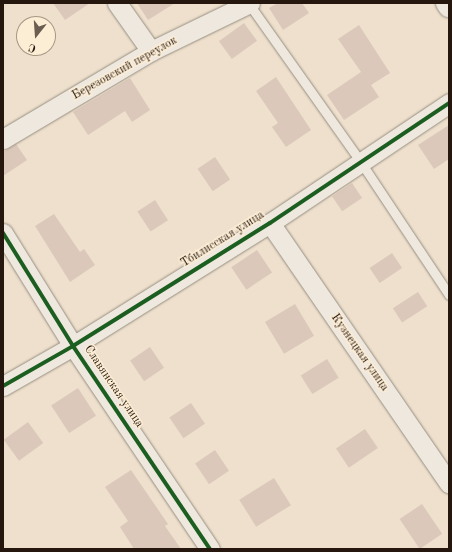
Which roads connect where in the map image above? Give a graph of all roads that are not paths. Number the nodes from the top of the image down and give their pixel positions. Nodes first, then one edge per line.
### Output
1 (116, 3) edge
2 (249, 3) edge
3 (447, 3) edge
4 (449, 6) edge
5 (151, 52) junction
6 (449, 103) edge
7 (3, 139) edge
8 (360, 161) junction
9 (270, 223) junction
10 (3, 233) edge
11 (449, 295) edge
12 (74, 346) junction
13 (3, 386) edge
14 (449, 483) edge
15 (210, 549) edge

1 - 5 street
2 - 5 street, Березовский переулок
2 - 8 lane
3 - 4 main road
5 - 7 street, Березовский переулок
6 - 8 street, Тбилисская улица
8 - 9 street, Тбилисская улица
8 - 11 lane
9 - 12 street, Тбилисская улица
9 - 14 street, Кузнецкая улица
10 - 12 street, Славянская улица
12 - 13 street, Тбилисская улица
12 - 15 street, Славянская улица

